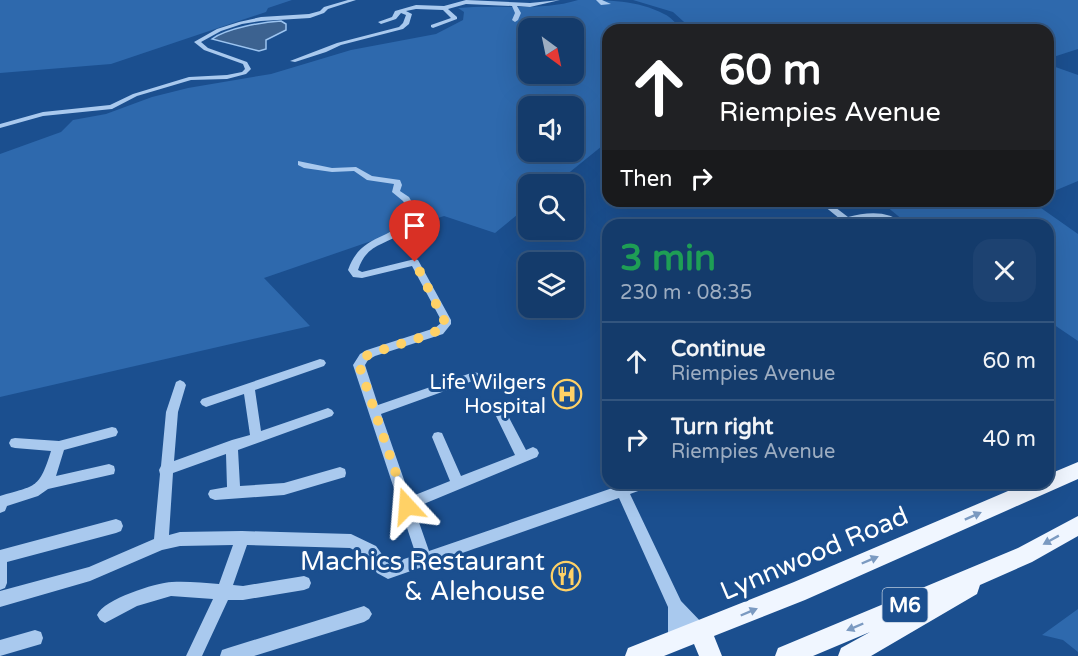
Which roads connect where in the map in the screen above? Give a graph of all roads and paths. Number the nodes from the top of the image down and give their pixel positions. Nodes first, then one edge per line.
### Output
1 (353, 0) edge
2 (557, 0) edge
3 (599, 0) edge
4 (514, 4) junction
5 (609, 4) dead end
6 (444, 8) junction
7 (401, 11) junction
8 (515, 20) dead end
9 (381, 22) dead end
10 (433, 26) dead end
11 (293, 61) dead end
12 (0, 126) edge
13 (301, 163) dead end
14 (830, 207) edge
15 (845, 219) edge
16 (853, 219) edge
17 (889, 219) edge
18 (320, 363) dead end
19 (474, 376) dead end
20 (180, 385) dead end
21 (249, 387) junction
22 (206, 402) dead end
23 (375, 411) junction
24 (328, 412) dead end
25 (502, 416) dead end
26 (111, 432) dead end
27 (256, 436) junction
28 (438, 437) dead end
29 (15, 443) dead end
30 (232, 445) junction
31 (59, 446) junction
32 (109, 470) dead end
33 (165, 470) junction
34 (1078, 470) edge
35 (340, 473) dead end
36 (1054, 480) edge
37 (45, 484) junction
38 (458, 484) junction
39 (628, 489) edge
40 (1034, 489) edge
41 (622, 491) junction
42 (234, 493) junction
43 (215, 494) dead end
44 (0, 502) edge
45 (407, 506) junction
46 (0, 507) edge
47 (1078, 525) edge
48 (116, 526) dead end
49 (242, 538) junction
50 (161, 543) junction
51 (1025, 555) junction
52 (0, 557) edge
53 (425, 560) junction
54 (0, 564) edge
55 (0, 583) edge
56 (304, 583) dead end
57 (223, 593) junction
58 (0, 599) edge
59 (676, 606) junction
60 (364, 614) dead end
61 (105, 615) dead end
62 (700, 632) junction
63 (35, 638) dead end
64 (0, 648) edge
65 (677, 649) edge
66 (194, 656) edge
67 (228, 656) edge
68 (636, 656) edge
69 (711, 656) edge
70 (786, 656) edge
71 (849, 656) edge

1 - 12 street
2 - 4 street
3 - 5 street
4 - 6 street
4 - 8 street
6 - 7 street
6 - 10 street
7 - 9 street
7 - 11 street
13 - 23 street
14 - 15 street
16 - 17 street
18 - 21 street
19 - 23 street
20 - 33 street
21 - 22 street
21 - 27 street
23 - 45 street
24 - 27 street
25 - 38 street
26 - 31 street
27 - 30 street
28 - 38 street
29 - 31 street
30 - 33 street
30 - 42 street
31 - 37 street
32 - 37 street
33 - 50 street
36 -> 34 main road, Lynnwood Road / M6
35 - 42 street
37 - 44 street
38 - 45 street
39 - 41 street
62 -> 40 main road, Lynnwood Road / M6
41 - 53 street
41 - 59 street
42 - 43 street
44 - 46 street
45 - 53 street
47 -> 51 main road, M6
48 - 52 street
49 - 50 street
49 - 53 street
49 - 57 street
50 - 58 street
51 -> 70 main road, M6
51 - 71 main road
54 - 55 street
56 - 57 street
57 - 61 street
57 - 66 street
59 - 62 street
59 - 65 street
60 - 67 street
62 - 65 main road, Lynnwood Road / M6
62 - 69 main road
63 - 64 street
65 - 68 main road, Lynnwood Road / M6

